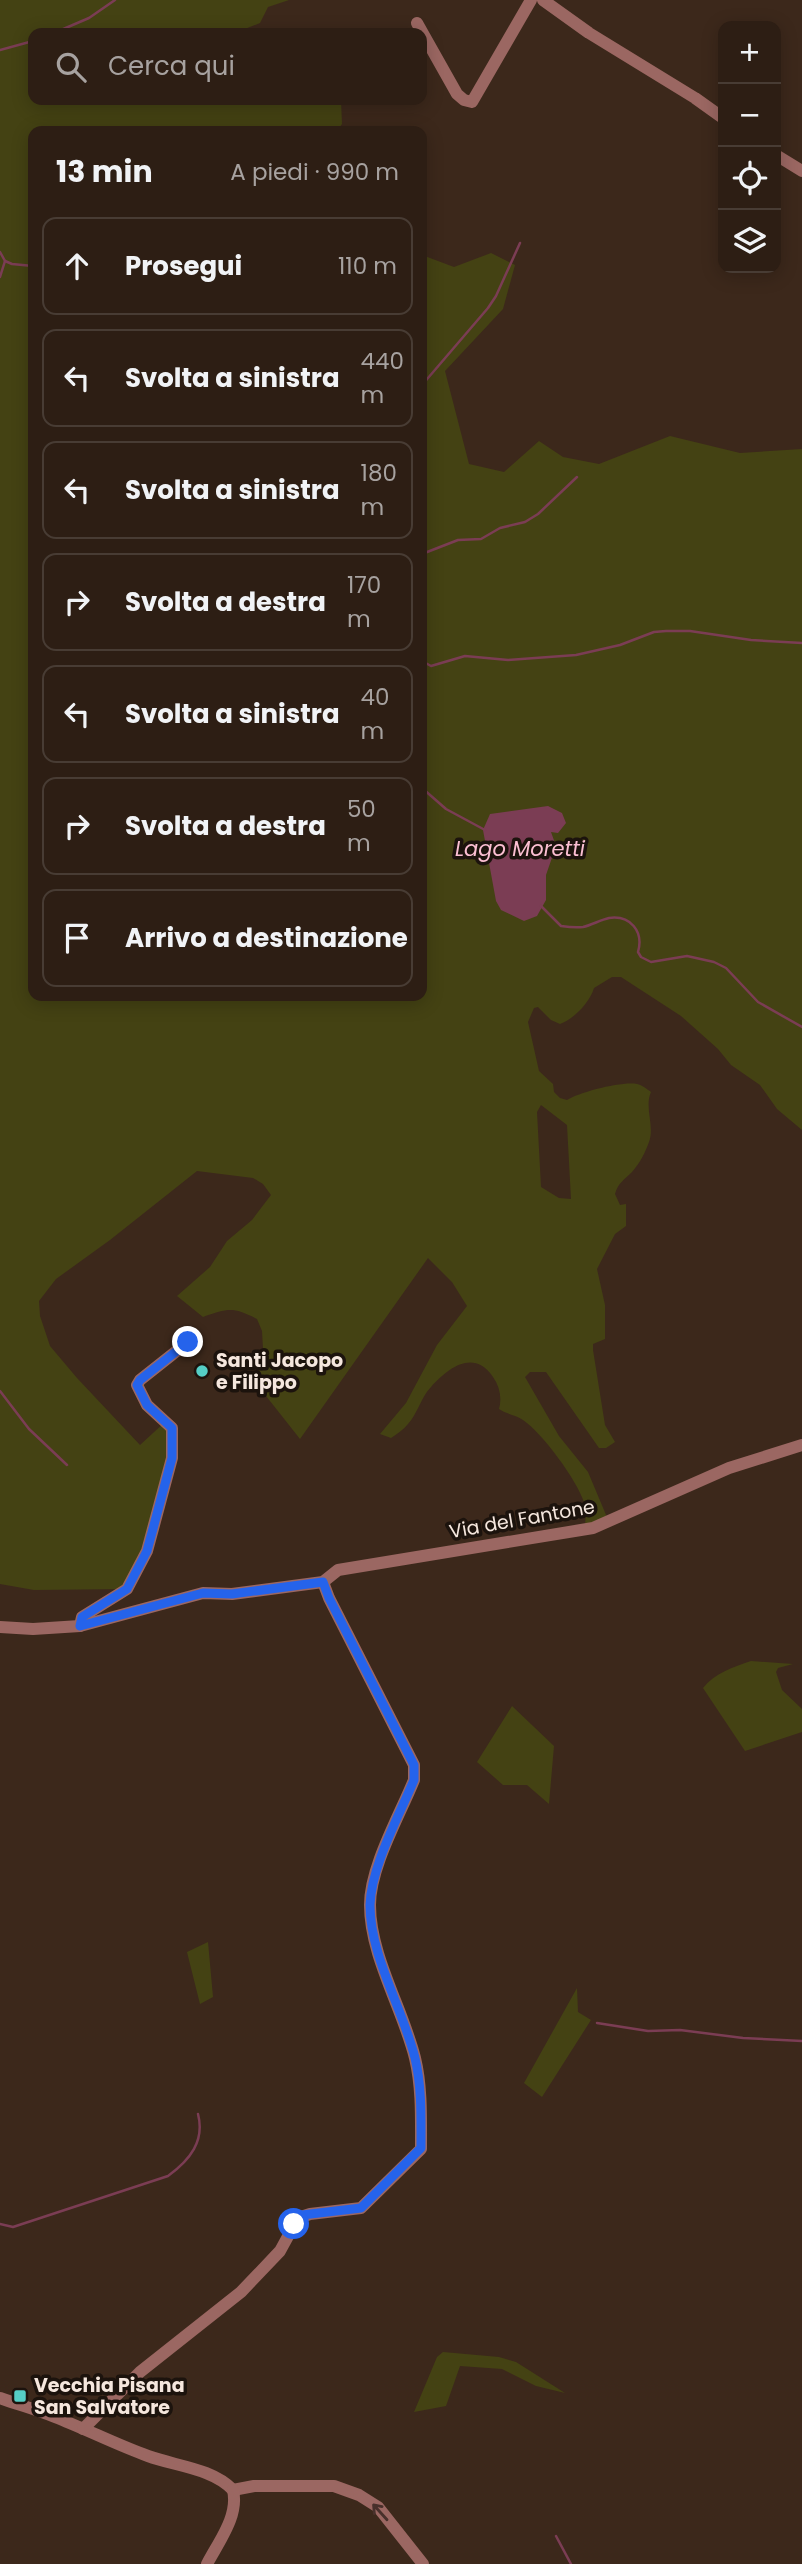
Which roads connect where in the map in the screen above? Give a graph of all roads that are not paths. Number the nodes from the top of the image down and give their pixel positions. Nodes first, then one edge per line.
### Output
1 (531, 0) edge
2 (543, 0) edge
3 (417, 23) dead end
4 (420, 28) edge
5 (427, 41) edge
6 (718, 114) edge
7 (781, 158) edge
8 (802, 171) edge
9 (188, 1342) dead end
10 (802, 1445) edge
11 (323, 1582) junction
12 (80, 1626) junction
13 (0, 1627) edge
14 (0, 2398) edge
15 (83, 2429) junction
16 (233, 2490) junction
17 (206, 2564) edge
18 (423, 2564) edge

1 - 5 street
2 - 6 street
3 - 4 street
7 - 8 street
9 - 12 street
10 - 11 street, Via del Fantone
11 - 12 street, Via del Fantone
11 - 15 street
12 - 13 street, Via del Fantone
14 - 15 street
15 - 16 street
16 - 17 street
18 -> 16 street

